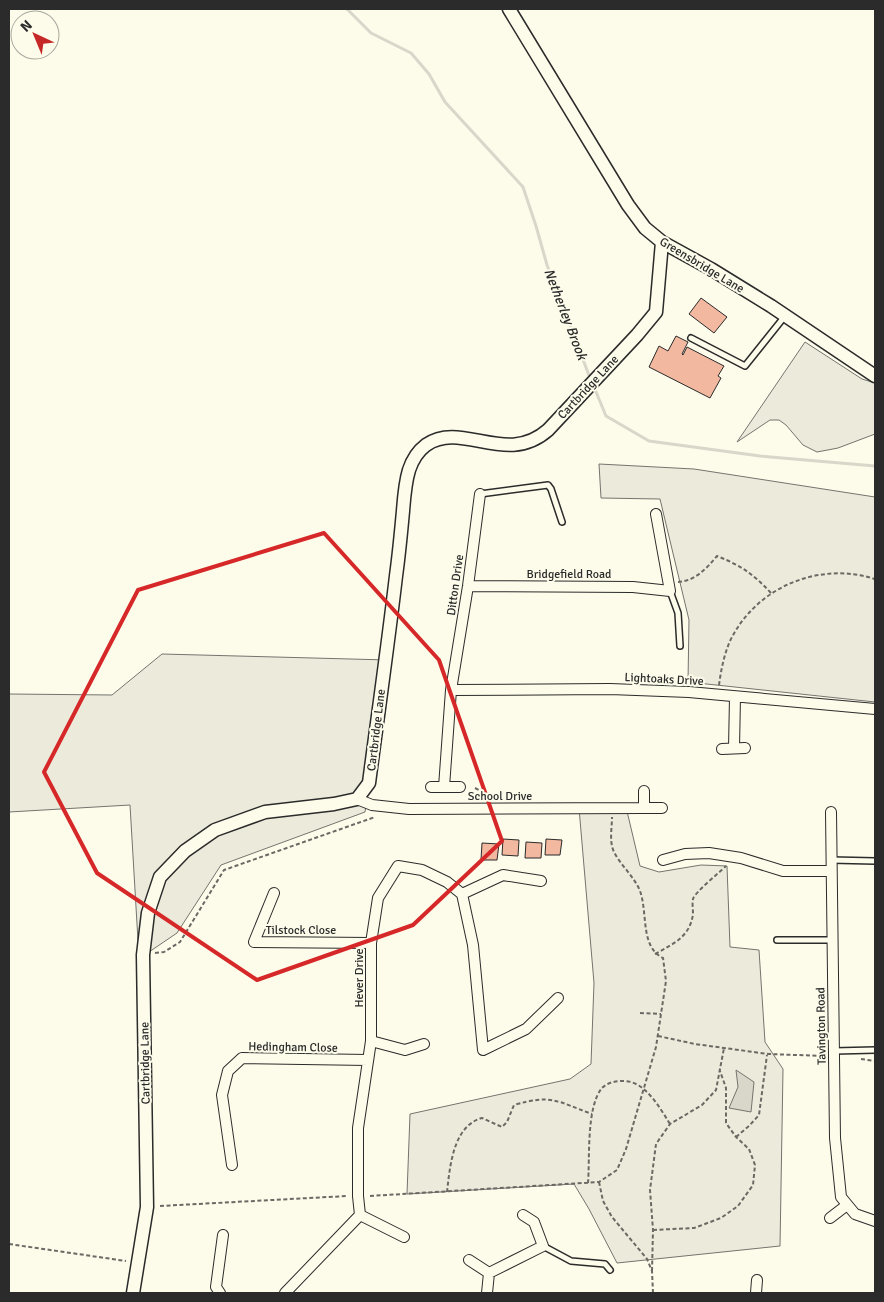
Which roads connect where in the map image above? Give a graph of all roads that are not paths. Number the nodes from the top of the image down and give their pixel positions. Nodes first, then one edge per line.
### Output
1 (509, 9) edge
2 (662, 242) junction
3 (785, 316) junction
4 (691, 338) dead end
5 (875, 376) edge
6 (480, 494) joint
7 (656, 514) dead end
8 (562, 522) dead end
9 (468, 586) junction
10 (669, 587) junction
11 (680, 646) dead end
12 (451, 690) junction
13 (735, 696) junction
14 (875, 709) edge
15 (734, 748) junction
16 (745, 748) dead end
17 (722, 749) dead end
18 (431, 787) dead end
19 (444, 787) junction
20 (460, 787) dead end
21 (644, 792) dead end
22 (358, 799) junction
23 (644, 808) junction
24 (662, 808) dead end
25 (831, 812) dead end
26 (663, 860) dead end
27 (831, 860) junction
28 (875, 861) edge
29 (831, 871) junction
30 (541, 881) dead end
31 (274, 893) dead end
32 (462, 894) junction
33 (776, 940) dead end
34 (832, 940) junction
35 (371, 943) junction
36 (558, 998) dead end
37 (371, 1041) junction
38 (424, 1044) dead end
39 (875, 1050) edge
40 (834, 1054) junction
41 (368, 1060) junction
42 (232, 1165) dead end
43 (848, 1205) junction
44 (360, 1215) junction
45 (523, 1215) dead end
46 (830, 1218) dead end
47 (875, 1221) edge
48 (222, 1235) dead end
49 (404, 1237) dead end
50 (543, 1246) junction
51 (469, 1260) dead end
52 (610, 1270) dead end
53 (489, 1273) junction
54 (756, 1280) dead end
55 (133, 1293) edge
56 (220, 1293) edge
57 (286, 1293) edge
58 (487, 1293) edge
59 (756, 1293) edge

1 - 2 street, Greensbridge Lane
2 - 3 street, Greensbridge Lane
2 - 22 street, Cartbridge Lane
3 - 4 lane
3 - 5 street, Greensbridge Lane
6 - 8 lane, Ditton Drive
6 - 9 street, Ditton Drive
7 - 10 street
9 - 10 street, Bridgefield Road
9 - 12 street, Ditton Drive
10 - 11 lane
12 - 13 street, Lightoaks Drive
12 - 19 street, Ditton Drive
13 - 14 street, Lightoaks Drive
13 - 15 street
15 - 16 street
15 - 17 street
18 - 19 street
19 - 20 street
21 - 23 street
22 - 23 street, School Drive
22 - 55 street, Cartbridge Lane
23 - 24 street, School Drive
25 - 27 street, Tavington Road
26 - 29 street
27 - 28 lane
27 - 29 street, Tavington Road
29 - 34 street, Tavington Road
30 - 32 street
31 - 35 street, Tilstock Close
32 - 35 street, Hever Drive
32 - 36 street
33 - 34 lane
34 - 40 street, Tavington Road
35 - 37 street, Hever Drive
37 - 38 street
37 - 41 street, Hever Drive
39 - 40 lane
40 - 43 street, Tavington Road
41 - 42 street, Hedingham Close
41 - 44 street, Hever Drive
43 - 46 street
43 - 47 street
44 - 49 street
44 - 57 street
45 - 50 street
48 - 56 street
50 - 52 lane
50 - 53 street
51 - 53 street
53 - 58 street
54 - 59 street

